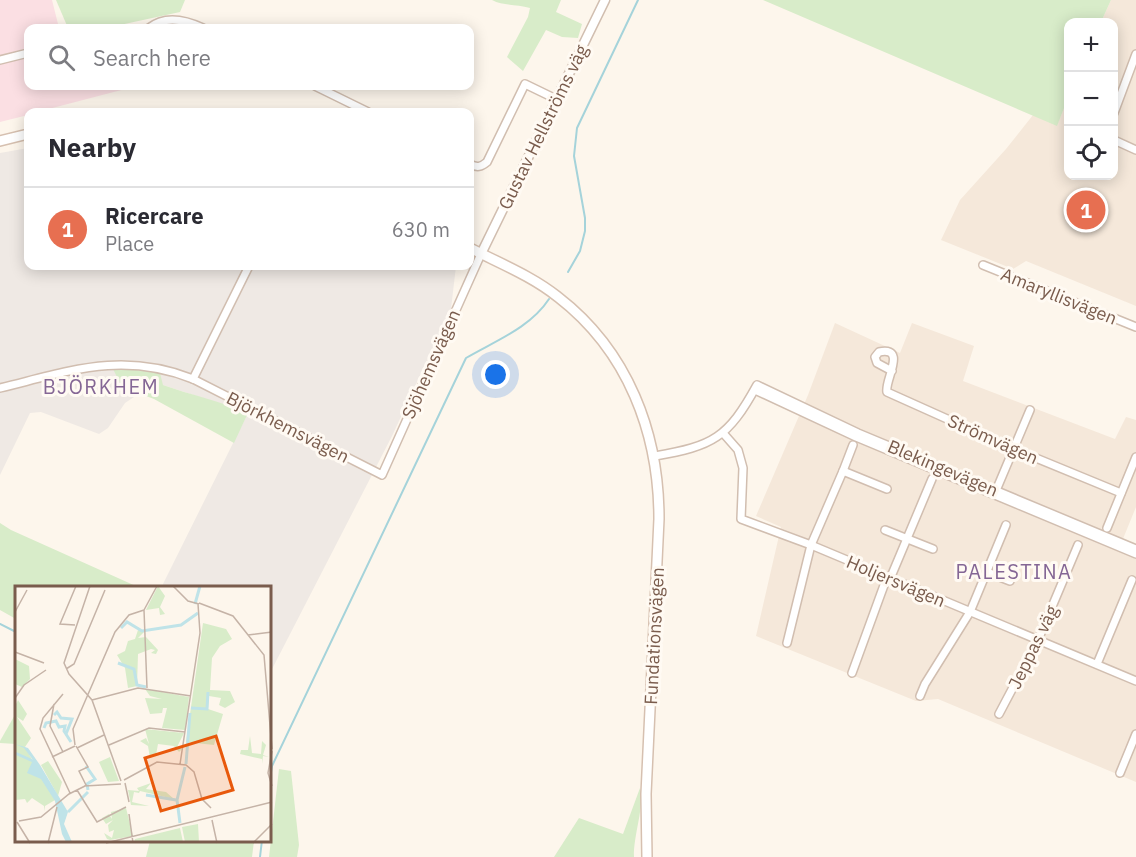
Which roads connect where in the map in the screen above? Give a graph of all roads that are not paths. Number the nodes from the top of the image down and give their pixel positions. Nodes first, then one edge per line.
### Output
1 (605, 0) edge
2 (158, 24) edge
3 (191, 24) edge
4 (24, 54) edge
5 (1136, 54) edge
6 (0, 60) edge
7 (323, 90) edge
8 (556, 99) junction
9 (1118, 100) edge
10 (360, 108) edge
11 (24, 135) edge
12 (0, 141) edge
13 (1118, 142) edge
14 (1136, 150) edge
15 (474, 166) edge
16 (474, 250) edge
17 (481, 254) junction
18 (982, 265) dead end
19 (247, 270) edge
20 (474, 270) edge
21 (474, 270) edge
22 (1136, 327) edge
23 (892, 371) dead end
24 (193, 379) junction
25 (0, 388) edge
26 (1030, 410) dead end
27 (723, 432) junction
28 (853, 445) dead end
29 (1014, 449) junction
30 (655, 456) junction
31 (1136, 457) edge
32 (843, 471) junction
33 (382, 475) joint
34 (932, 479) dead end
35 (887, 489) dead end
36 (995, 493) junction
37 (1121, 493) junction
38 (1006, 525) dead end
39 (1107, 528) dead end
40 (885, 530) dead end
41 (908, 539) junction
42 (811, 545) junction
43 (1078, 545) dead end
44 (933, 549) dead end
45 (1136, 549) edge
46 (1136, 554) edge
47 (987, 572) junction
48 (889, 578) junction
49 (1132, 580) dead end
50 (1010, 581) dead end
51 (970, 612) junction
52 (1038, 640) junction
53 (787, 643) dead end
54 (1097, 664) junction
55 (852, 673) dead end
56 (1136, 681) edge
57 (920, 696) dead end
58 (999, 714) dead end
59 (1136, 734) edge
60 (1120, 773) dead end
61 (646, 816) junction
62 (647, 857) edge
63 (653, 857) edge

1 - 8 street, Gustav Hellströms väg
2 - 3 street
4 - 6 street
5 - 9 street
7 - 10 street
8 - 15 street
8 - 17 street, Gustav Hellströms väg
11 - 12 main road
13 - 14 street
16 - 17 main road
17 - 21 street, Sjöhemsvägen
17 - 30 main road
18 - 22 street, Amaryllisvägen
19 - 24 street
20 - 33 street, Sjöhemsvägen
23 - 29 street, Strömvägen
24 - 25 street, Björkhemsvägen
24 - 33 street, Björkhemsvägen
26 - 29 street
27 - 30 street, Blekingevägen
27 - 36 street, Blekingevägen
27 - 42 street, Holjersvägen
28 - 32 street
29 - 36 street
29 - 37 street, Strömvägen
30 - 61 main road, Fundationsvägen
31 - 37 street
32 - 35 street
32 - 42 street
34 - 41 street
36 - 45 street, Blekingevägen
36 - 46 street, Blekingevägen
37 - 39 street
38 - 47 street
40 - 41 street
41 - 44 street
41 - 48 street
42 - 48 street, Holjersvägen
42 - 53 street
43 - 52 street, Jeppas väg
47 - 50 street
47 - 51 street
48 - 51 street, Holjersvägen
48 - 55 street
49 - 54 street
51 - 52 street, Holjersvägen
51 - 57 street
52 - 54 street, Holjersvägen
52 - 58 street, Jeppas väg
54 - 56 street, Holjersvägen
59 - 60 street
61 - 62 main road, Fundationsvägen
61 - 63 main road, Fundationsvägen

